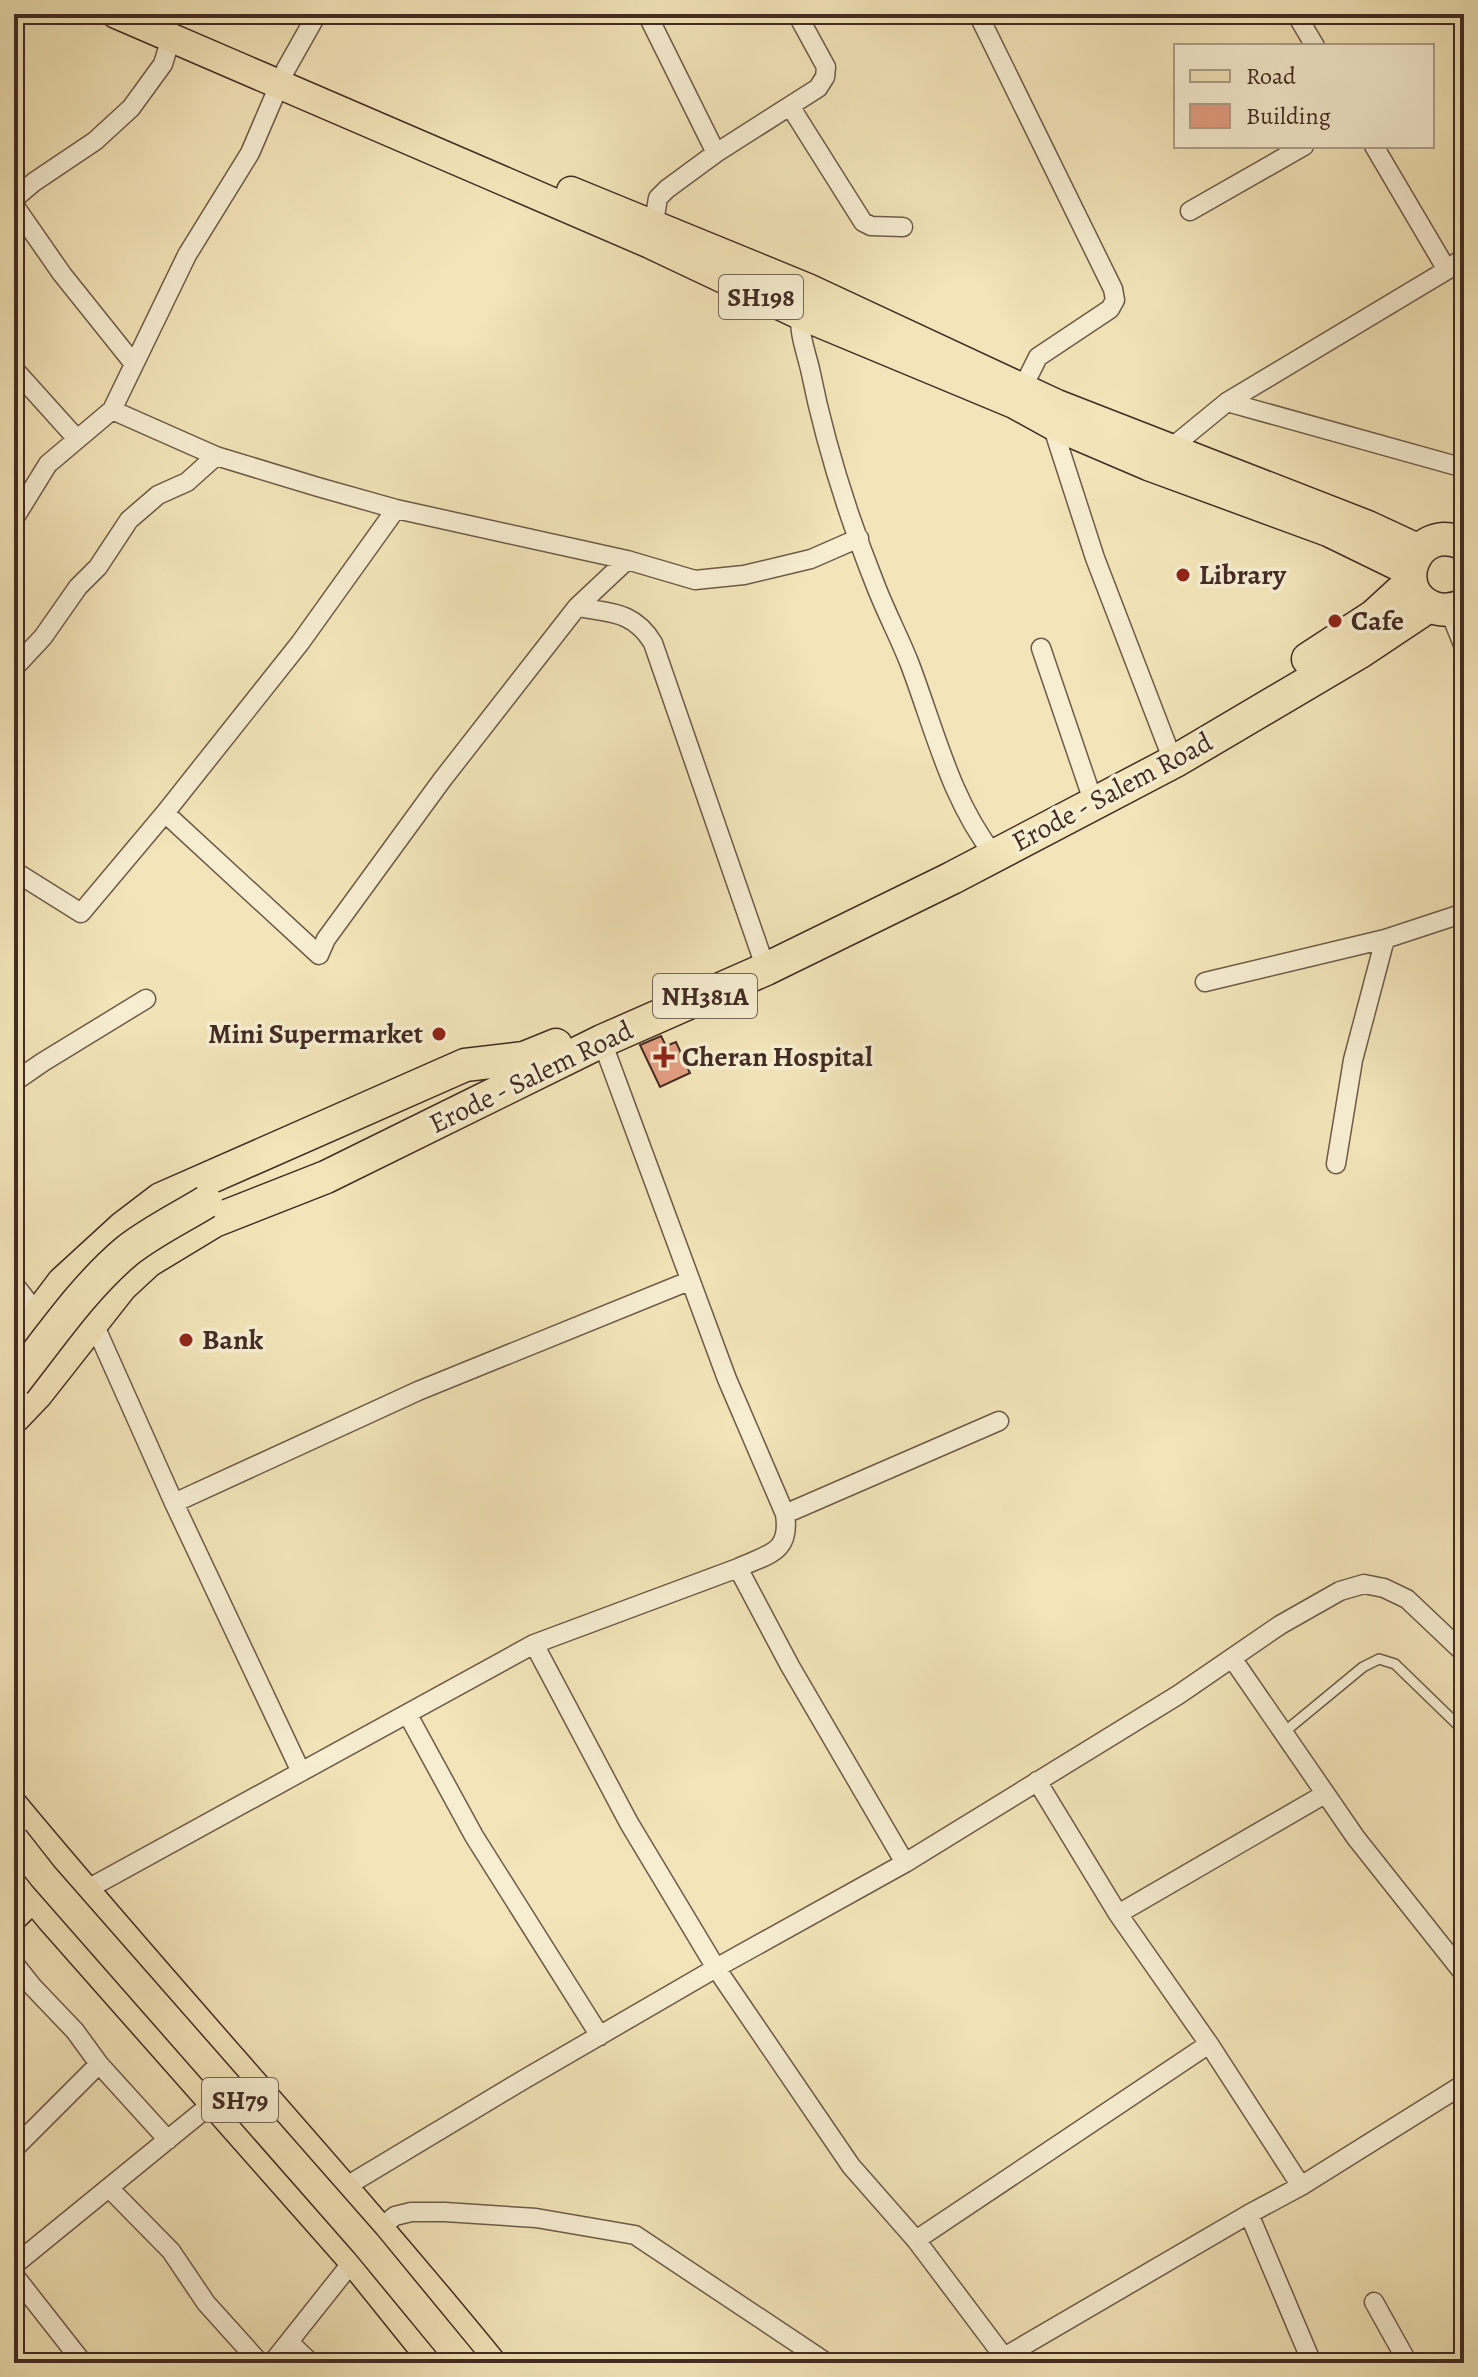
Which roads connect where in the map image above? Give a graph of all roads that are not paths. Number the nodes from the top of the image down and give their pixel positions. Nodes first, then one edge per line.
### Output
1 (116, 14) edge
2 (317, 14) edge
3 (647, 14) edge
4 (797, 14) edge
5 (978, 14) edge
6 (1296, 14) edge
7 (166, 26) edge
8 (1314, 44) edge
9 (283, 77) junction
10 (790, 106) junction
11 (1300, 148) edge
12 (1375, 148) edge
13 (716, 153) junction
14 (14, 199) edge
15 (14, 205) edge
16 (1190, 211) dead end
17 (903, 227) dead end
18 (652, 234) junction
19 (1464, 257) edge
20 (1447, 270) junction
21 (804, 301) junction
22 (134, 364) junction
23 (14, 369) edge
24 (1018, 395) junction
25 (1227, 402) junction
26 (112, 410) junction
27 (1052, 425) junction
28 (77, 439) junction
29 (216, 456) junction
30 (1159, 458) junction
31 (1464, 468) edge
32 (396, 509) junction
33 (14, 519) edge
34 (859, 538) junction
35 (1464, 544) edge
36 (627, 560) junction
37 (1431, 587) edge
38 (577, 607) junction
39 (1464, 647) edge
40 (1041, 648) dead end
41 (14, 668) edge
42 (1168, 748) junction
43 (1089, 789) junction
44 (165, 813) junction
45 (989, 849) junction
46 (14, 871) edge
47 (1464, 913) edge
48 (1385, 939) junction
49 (763, 962) junction
50 (1205, 982) dead end
51 (146, 999) dead end
52 (599, 1034) junction
53 (524, 1058) junction
54 (14, 1082) edge
55 (1336, 1164) dead end
56 (689, 1281) junction
57 (63, 1283) junction
58 (14, 1284) edge
59 (38, 1315) junction
60 (93, 1319) junction
61 (14, 1348) edge
62 (68, 1351) junction
63 (14, 1383) edge
64 (14, 1417) edge
65 (999, 1421) dead end
66 (174, 1503) junction
67 (785, 1514) junction
68 (738, 1568) junction
69 (534, 1644) junction
70 (1464, 1653) edge
71 (1232, 1658) junction
72 (408, 1715) junction
73 (1464, 1731) edge
74 (1283, 1733) junction
75 (301, 1772) junction
76 (1037, 1781) junction
77 (1325, 1794) junction
78 (14, 1806) edge
79 (14, 1839) edge
80 (905, 1863) junction
81 (65, 1867) junction
82 (14, 1874) edge
83 (84, 1891) junction
84 (24, 1906) edge
85 (1118, 1914) junction
86 (14, 1963) edge
87 (716, 1968) junction
88 (1464, 1974) edge
89 (600, 2036) junction
90 (1209, 2044) junction
91 (99, 2064) junction
92 (246, 2075) junction
93 (1464, 2084) edge
94 (214, 2102) junction
95 (168, 2140) junction
96 (14, 2149) edge
97 (1301, 2186) junction
98 (345, 2187) junction
99 (109, 2188) junction
100 (1249, 2214) junction
101 (380, 2228) junction
102 (916, 2240) junction
103 (353, 2261) junction
104 (14, 2265) edge
105 (14, 2275) edge
106 (1374, 2302) dead end
107 (289, 2342) junction
108 (1000, 2360) edge
109 (83, 2363) edge
110 (260, 2363) edge
111 (272, 2363) edge
112 (311, 2363) edge
113 (435, 2363) edge
114 (464, 2363) edge
115 (492, 2363) edge
116 (827, 2363) edge
117 (1312, 2363) edge
118 (1408, 2363) edge

1 - 7 main road, SH198
2 - 9 street
3 - 13 street
4 - 10 street
5 - 24 street
6 - 8 street
7 - 9 main road, SH198
7 - 14 street
9 - 18 main road, SH198
9 - 22 street
10 - 13 street
10 - 17 street
11 - 16 street
12 - 20 street
13 - 18 street
15 - 22 street
18 - 21 main road, SH198
19 - 20 street
20 - 25 street
21 - 24 main road, SH198
21 - 34 street
22 - 26 street
23 - 28 street
24 - 27 main road, SH198
24 - 30 main road, SH198
25 - 30 street
25 - 31 street
26 - 28 street
26 - 29 street
27 - 30 main road, SH198
27 - 42 street
28 - 33 street
29 - 32 street
29 - 41 street
30 - 37 main road, SH198
30 - 37 main road, SH198
32 - 36 street
32 - 44 street
34 - 36 street
34 - 45 street
35 - 37 highway, NH381A
36 - 38 street
37 - 39 street
37 - 42 highway, Erode - Salem Road / NH381A
37 - 45 highway, Erode - Salem Road / NH381A
38 - 44 street
38 - 49 street
40 - 43 street
42 - 43 highway, Erode - Salem Road / NH381A
43 - 45 highway, Erode - Salem Road / NH381A
44 - 46 street
45 - 49 highway, Erode - Salem Road / NH381A
47 - 48 street
48 - 50 street
48 - 55 street
49 - 52 highway, Erode - Salem Road / NH381A
51 - 54 street
52 - 53 highway, Erode - Salem Road / NH381A
52 - 56 street
52 - 60 highway, Erode - Salem Road / NH381A
53 - 57 highway, Erode - Salem Road / NH381A
53 - 63 highway, bridge
56 - 66 street
56 - 67 street
57 - 59 highway, Erode - Salem Road / NH381A
57 - 60 street
58 - 59 street
59 - 61 highway, Erode - Salem Road / NH381A
59 - 62 street
60 - 62 highway, Erode - Salem Road / NH381A
60 - 66 street
62 - 64 highway, Erode - Salem Road / NH381A
65 - 67 street
66 - 75 street
67 - 68 street
68 - 69 street
68 - 80 street
69 - 72 street
69 - 87 street
70 - 71 street
71 - 74 street
71 - 76 street
72 - 75 street
72 - 89 street
73 - 74 lane
74 - 77 street
75 - 83 street
76 - 80 street
76 - 85 street
77 - 85 street
77 - 88 street
78 - 81 main road
79 - 114 main road, SH79, bridge
80 - 87 street
81 - 83 main road
81 - 84 main road
82 - 84 main road
83 - 92 main road
84 - 94 main road
85 - 90 street
86 - 91 street
87 - 89 street
87 - 102 street
89 - 98 street
90 - 97 street
90 - 102 street
91 - 95 street
91 - 96 street
92 - 94 street
92 - 98 main road
93 - 97 street
94 - 95 street
94 - 103 main road
95 - 99 street
97 - 100 street
98 - 101 main road
99 - 104 street
99 - 110 street
100 - 108 street
100 - 117 street
101 - 103 street
101 - 115 main road
101 - 116 street
102 - 108 street
103 - 107 street
103 - 113 main road
105 - 109 street
106 - 118 street
107 - 111 street
107 - 112 street

